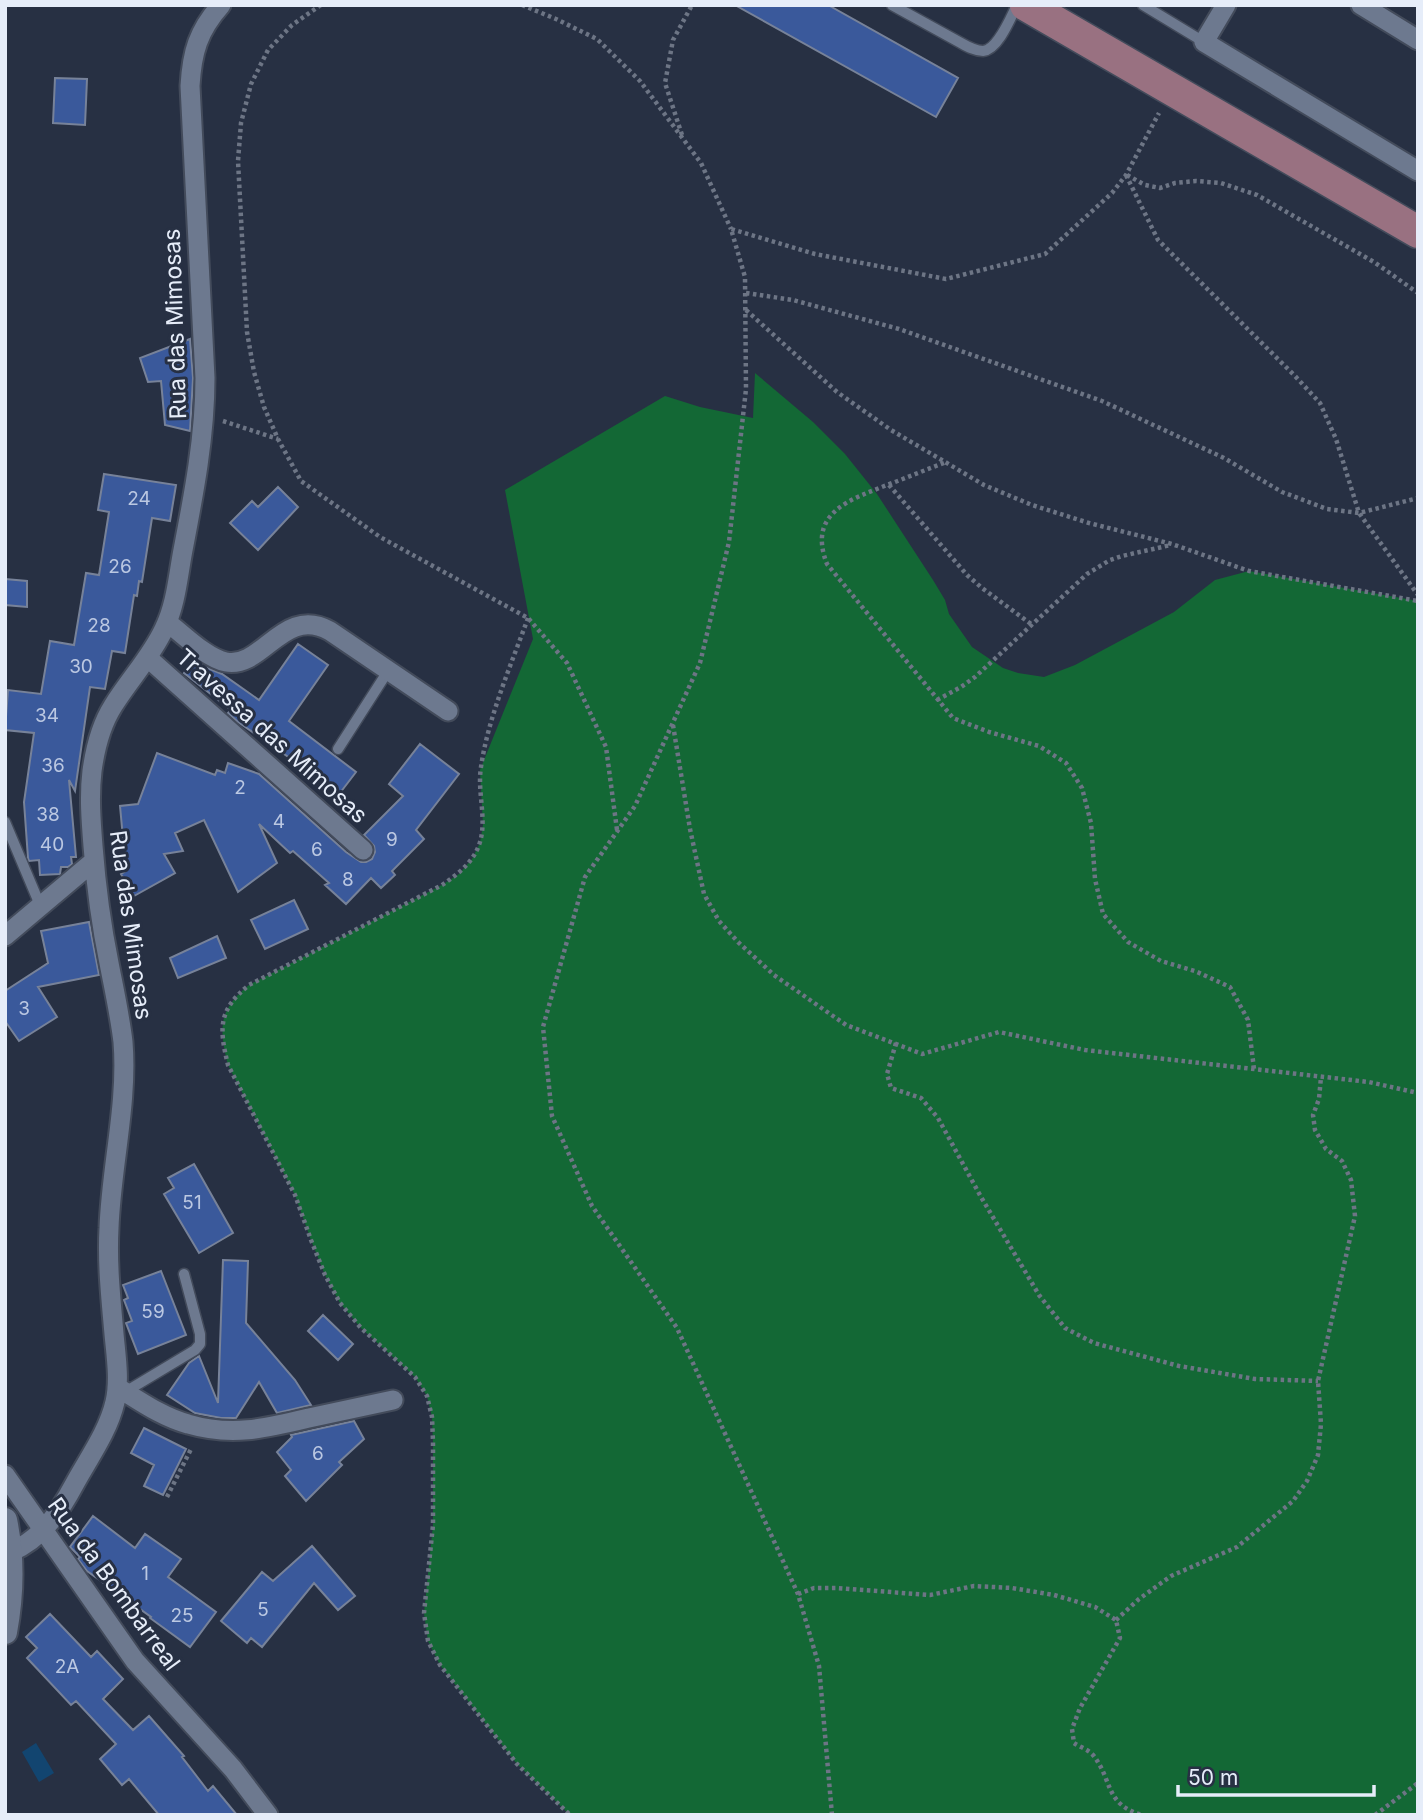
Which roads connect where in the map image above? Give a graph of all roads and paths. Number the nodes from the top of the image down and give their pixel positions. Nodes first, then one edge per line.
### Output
1 (221, 5) edge
2 (321, 5) edge
3 (522, 5) edge
4 (692, 5) edge
5 (892, 5) edge
6 (1017, 5) edge
7 (1026, 5) edge
8 (1143, 5) edge
9 (1226, 5) edge
10 (1361, 5) edge
11 (1418, 40) edge
12 (1204, 42) junction
13 (1172, 91) junction
14 (683, 140) junction
15 (1418, 171) edge
16 (1126, 175) junction
17 (731, 229) junction
18 (1418, 232) edge
19 (746, 293) junction
20 (1418, 293) edge
21 (746, 309) junction
22 (204, 415) junction
23 (278, 439) junction
24 (944, 463) junction
25 (889, 485) junction
26 (1418, 498) edge
27 (1359, 513) junction
28 (1172, 544) junction
29 (1418, 595) edge
30 (1418, 601) edge
31 (528, 618) junction
32 (167, 622) junction
33 (1031, 624) junction
34 (148, 658) junction
35 (388, 671) junction
36 (937, 700) junction
37 (448, 711) dead end
38 (673, 724) junction
39 (338, 749) dead end
40 (5, 822) edge
41 (617, 831) junction
42 (363, 850) dead end
43 (94, 861) junction
44 (40, 905) junction
45 (5, 936) edge
46 (896, 1043) junction
47 (1254, 1069) junction
48 (1321, 1077) junction
49 (1418, 1093) edge
50 (184, 1273) dead end
51 (1318, 1381) junction
52 (121, 1390) junction
53 (393, 1400) dead end
54 (202, 1428) junction
55 (5, 1475) edge
56 (167, 1497) dead end
57 (5, 1520) edge
58 (43, 1529) junction
59 (11, 1552) junction
60 (798, 1594) junction
61 (1116, 1620) junction
62 (5, 1632) edge
63 (1418, 1783) edge
64 (268, 1815) edge
65 (570, 1815) edge
66 (832, 1815) edge
67 (1142, 1815) edge
68 (1375, 1815) edge

1 - 22 street, Rua das Mimosas
2 - 23 path
3 - 14 path
4 - 14 path
5 - 6 lane
7 - 13 main road
8 - 12 lane
9 - 12 street
10 - 11 street
12 - 15 street
13 - 16 path
13 - 18 main road
14 - 17 path
16 - 17 path
16 - 20 path
16 - 27 path
17 - 19 path
19 - 21 path
19 - 27 path
21 - 24 path
21 - 38 path
22 - 23 path
22 - 32 street, Rua das Mimosas
23 - 31 path
24 - 25 path
24 - 28 path
25 - 33 path
25 - 36 path
26 - 27 path
27 - 29 path
28 - 30 path
28 - 33 path
31 - 41 path
31 - 65 path
32 - 34 street, Rua das Mimosas
32 - 35 street
33 - 36 path
34 - 42 street, Travessa das Mimosas
34 - 43 street, Rua das Mimosas
35 - 37 street
35 - 39 lane
36 - 47 path
38 - 41 path
38 - 46 path
40 - 44 lane
41 - 60 path
43 - 44 street
43 - 52 street, Rua das Mimosas
44 - 45 street
46 - 47 path
46 - 51 path
47 - 48 path
48 - 49 path
48 - 51 path
50 - 52 lane
51 - 61 path
52 - 54 street
52 - 58 street, Rua das Mimosas
53 - 54 street
54 - 56 path
55 - 58 street, Rua da Bombarreal
57 - 59 street
58 - 59 street, Rua das Mimosas
58 - 64 street, Rua da Bombarreal
59 - 62 street
60 - 61 path
60 - 66 path
61 - 67 path
63 - 68 path

